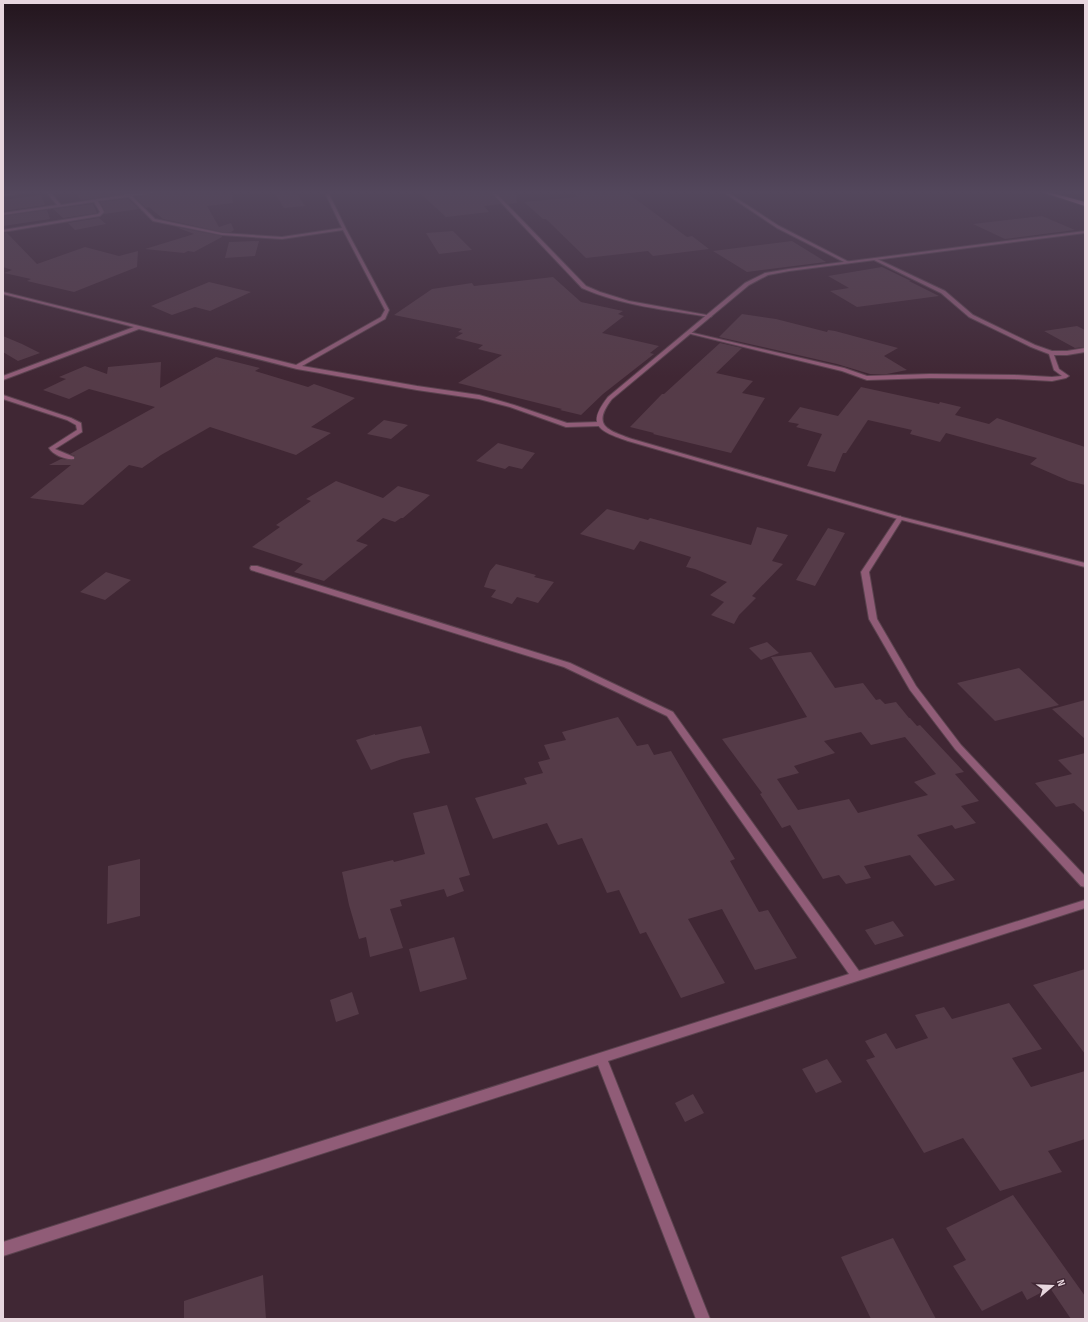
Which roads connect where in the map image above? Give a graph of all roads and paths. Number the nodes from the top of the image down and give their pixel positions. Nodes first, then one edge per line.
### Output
1 (357, 254) edge
2 (552, 254) edge
3 (831, 254) edge
4 (916, 254) edge
5 (875, 259) junction
6 (847, 262) junction
7 (3, 293) edge
8 (710, 316) junction
9 (139, 327) junction
10 (689, 333) junction
11 (1085, 350) edge
12 (1051, 352) junction
13 (298, 367) junction
14 (3, 378) edge
15 (3, 397) edge
16 (599, 424) junction
17 (72, 458) dead end
18 (900, 518) junction
19 (1085, 565) edge
20 (254, 568) dead end
21 (1085, 883) edge
22 (1085, 904) edge
23 (857, 977) junction
24 (601, 1058) junction
25 (3, 1249) edge
26 (704, 1319) edge

1 - 13 street
2 - 8 street
3 - 6 street
4 - 5 street
5 - 6 street
5 - 12 street
6 - 8 street
7 - 9 street
8 - 10 street
9 - 13 street
9 - 14 street
10 - 12 street
10 - 16 street
11 - 12 street
13 - 16 street
15 - 17 street
16 - 18 street
18 - 19 street
18 - 21 street
20 - 23 street
22 - 23 street
23 - 24 street
24 - 25 street
24 - 26 street

